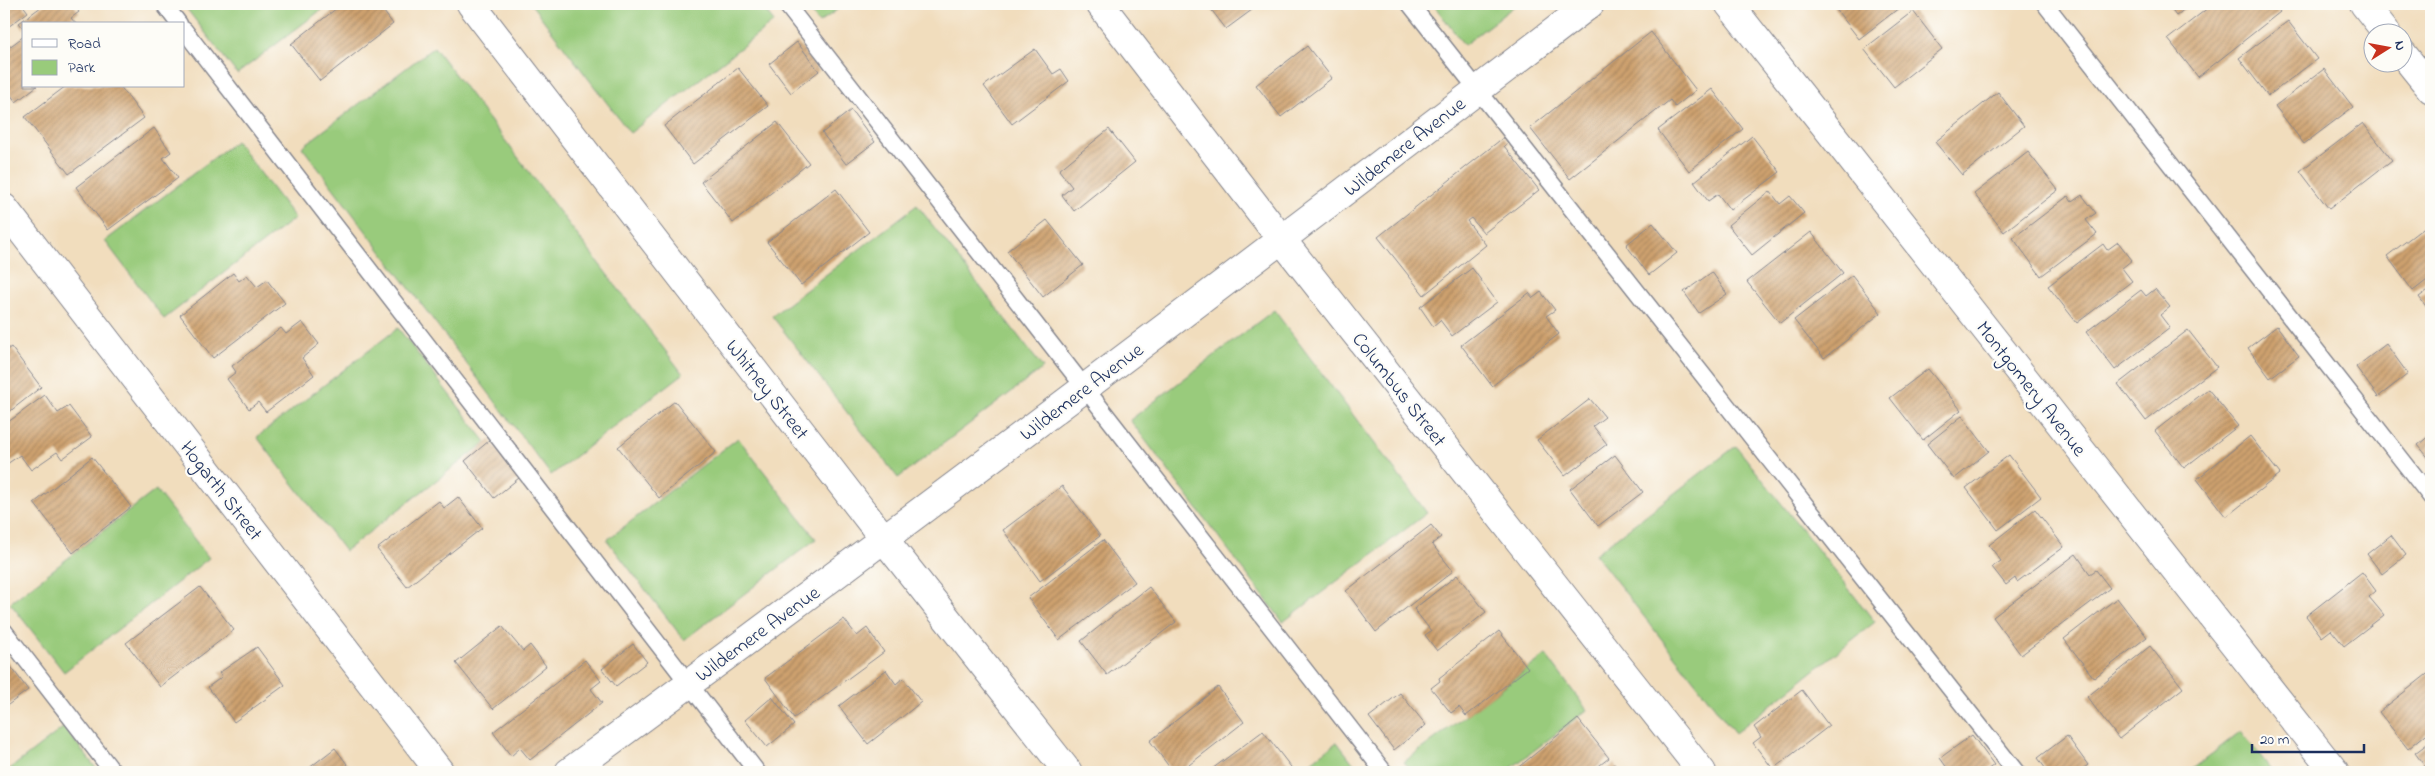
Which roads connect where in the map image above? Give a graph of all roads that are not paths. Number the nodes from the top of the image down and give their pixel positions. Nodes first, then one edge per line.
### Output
1 (164, 4) edge
2 (471, 4) edge
3 (786, 4) edge
4 (1100, 4) edge
5 (1410, 4) edge
6 (1590, 4) edge
7 (1729, 4) edge
8 (2044, 4) edge
9 (2364, 4) edge
10 (178, 22) edge
11 (2378, 22) edge
12 (185, 31) edge
13 (2412, 65) edge
14 (2431, 89) edge
15 (1477, 90) junction
16 (4, 208) edge
17 (1282, 240) junction
18 (1084, 389) junction
19 (2431, 497) edge
20 (884, 539) junction
21 (4, 631) edge
22 (689, 684) junction
23 (113, 772) edge
24 (440, 772) edge
25 (569, 772) edge
26 (757, 772) edge
27 (1068, 772) edge
28 (1384, 772) edge
29 (1702, 772) edge
30 (2016, 772) edge
31 (2336, 772) edge

1 - 10 lane
2 - 20 street, Whitney Street
3 - 18 lane
4 - 17 street, Columbus Street
5 - 15 lane
6 - 15 street, Wildemere Avenue
7 - 31 street, Montgomery Avenue
8 - 19 lane
9 - 11 street
12 - 22 lane
13 - 14 street
15 - 17 street, Wildemere Avenue
15 - 30 lane
16 - 24 street, Hogarth Street
17 - 18 street, Wildemere Avenue
17 - 29 street, Columbus Street
18 - 20 street, Wildemere Avenue
18 - 28 lane
20 - 22 street, Wildemere Avenue
20 - 27 street, Whitney Street
21 - 23 lane
22 - 25 street, Wildemere Avenue
22 - 26 lane

